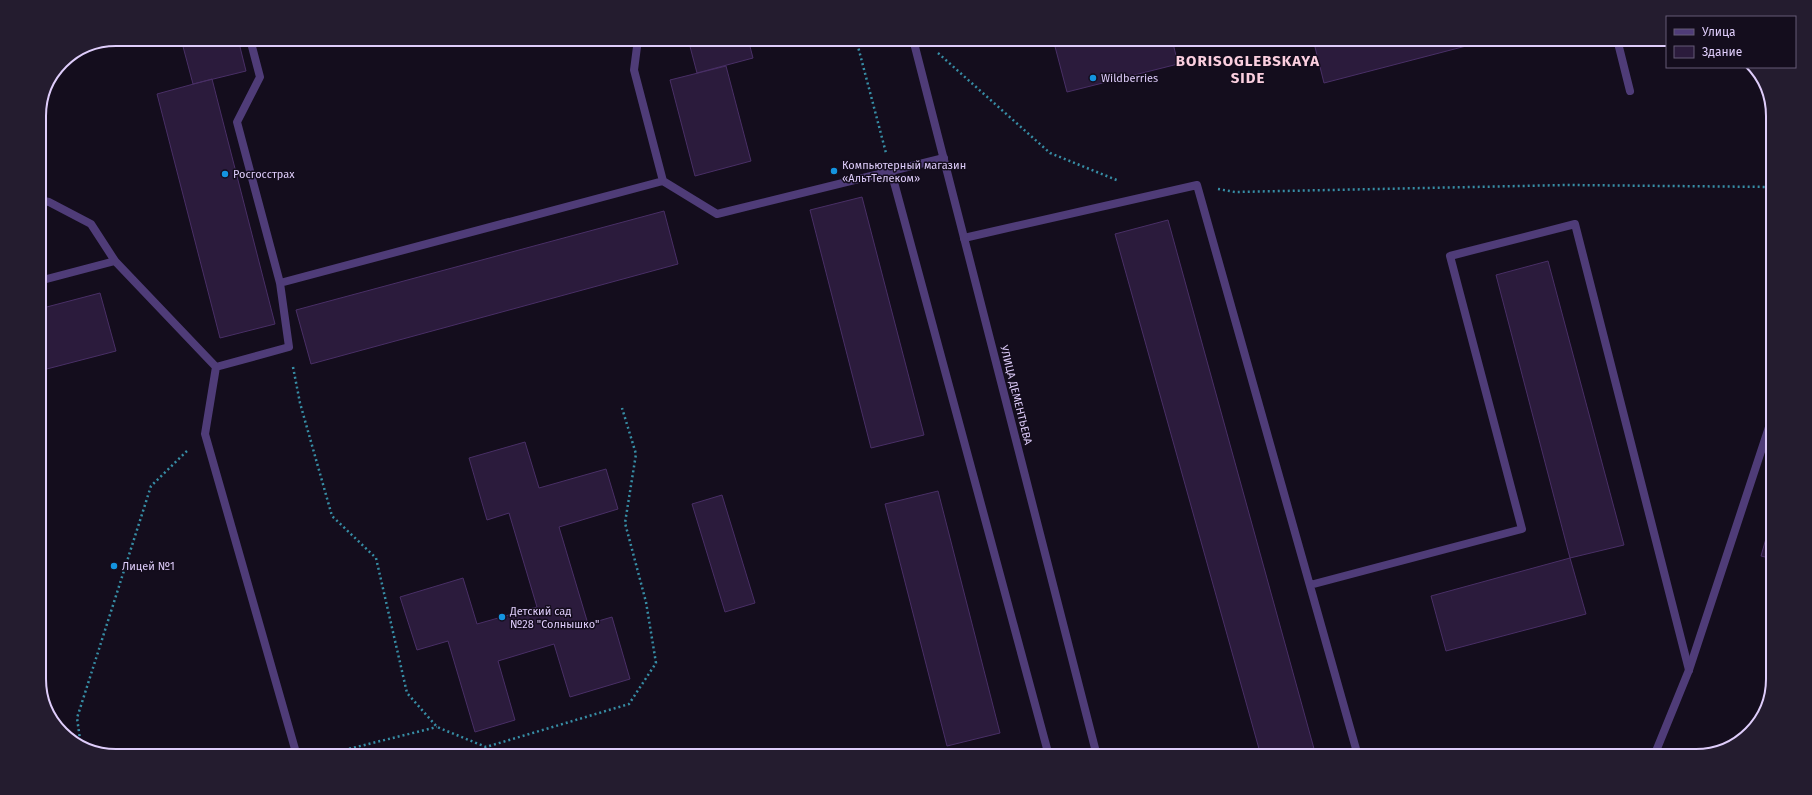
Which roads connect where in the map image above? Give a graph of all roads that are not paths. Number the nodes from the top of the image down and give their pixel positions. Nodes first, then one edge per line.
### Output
1 (252, 46) edge
2 (637, 46) edge
3 (915, 46) edge
4 (1619, 46) edge
5 (1630, 91) dead end
6 (944, 158) junction
7 (891, 171) junction
8 (663, 181) junction
9 (46, 201) edge
10 (964, 238) junction
11 (115, 261) junction
12 (46, 279) edge
13 (280, 283) junction
14 (216, 367) junction
15 (1766, 436) edge
16 (1310, 585) junction
17 (1689, 670) junction
18 (295, 749) edge
19 (1047, 749) edge
20 (1095, 749) edge
21 (1356, 749) edge
22 (1657, 749) edge

1 - 13 street
2 - 8 street
3 - 6 street, УЛИЦА ДЕМЕНТЬЕВА
4 - 5 street
6 - 7 street
6 - 10 street, УЛИЦА ДЕМЕНТЬЕВА
7 - 8 street
7 - 19 street
8 - 13 street
9 - 11 street
10 - 16 street
10 - 20 street, УЛИЦА ДЕМЕНТЬЕВА
11 - 12 street
11 - 14 street
13 - 14 street
14 - 18 street
15 - 17 street
16 - 17 street
16 - 21 street
17 - 22 street

